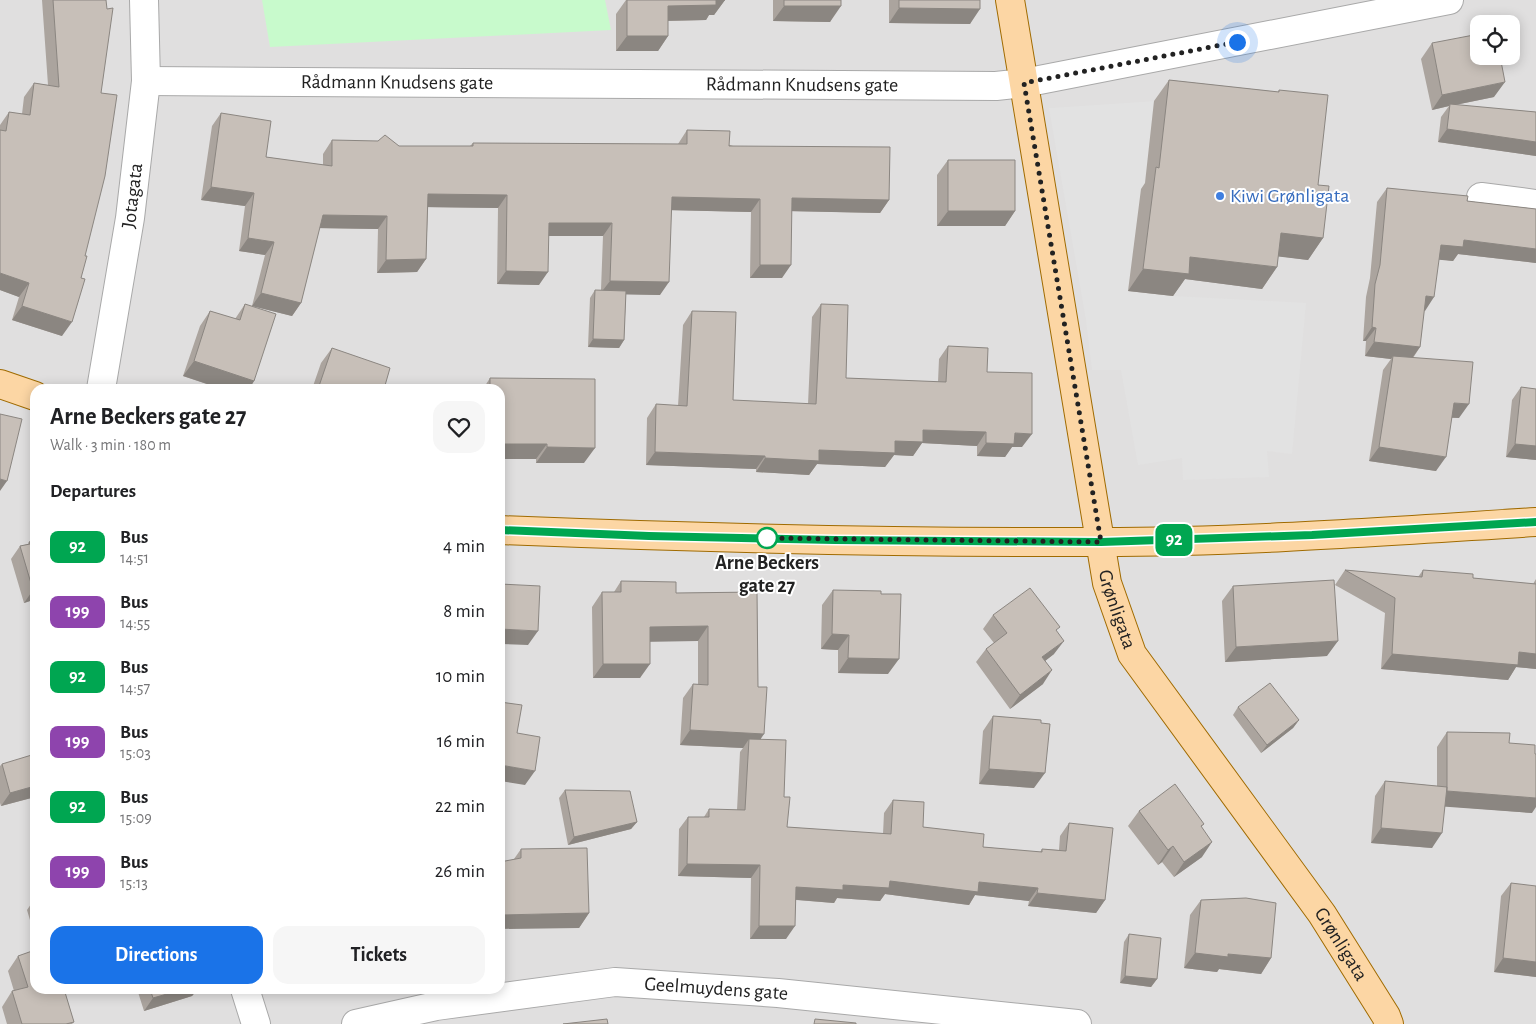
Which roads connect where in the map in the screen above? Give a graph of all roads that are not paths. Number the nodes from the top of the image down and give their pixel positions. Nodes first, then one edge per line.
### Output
1 (144, 0) edge
2 (1010, 0) edge
3 (1449, 0) edge
4 (146, 81) junction
5 (1024, 83) junction
6 (1481, 197) dead end
7 (1536, 204) edge
8 (0, 384) edge
9 (102, 384) edge
10 (30, 394) edge
11 (1536, 522) edge
12 (505, 530) edge
13 (1101, 542) junction
14 (247, 994) edge
15 (256, 1024) edge
16 (356, 1024) edge
17 (1077, 1024) edge
18 (1389, 1024) edge

1 - 4 street, Jotagata
2 - 5 main road, Grønligata
3 - 5 street, Rådmann Knudsens gate
4 - 5 street, Rådmann Knudsens gate
4 - 9 street, Jotagata
5 - 13 main road, Grønligata
6 - 7 street
8 - 10 main road
11 - 13 main road
12 - 13 main road
13 - 18 main road, Grønligata
14 - 15 street
16 - 17 street, Geelmuydens gate

